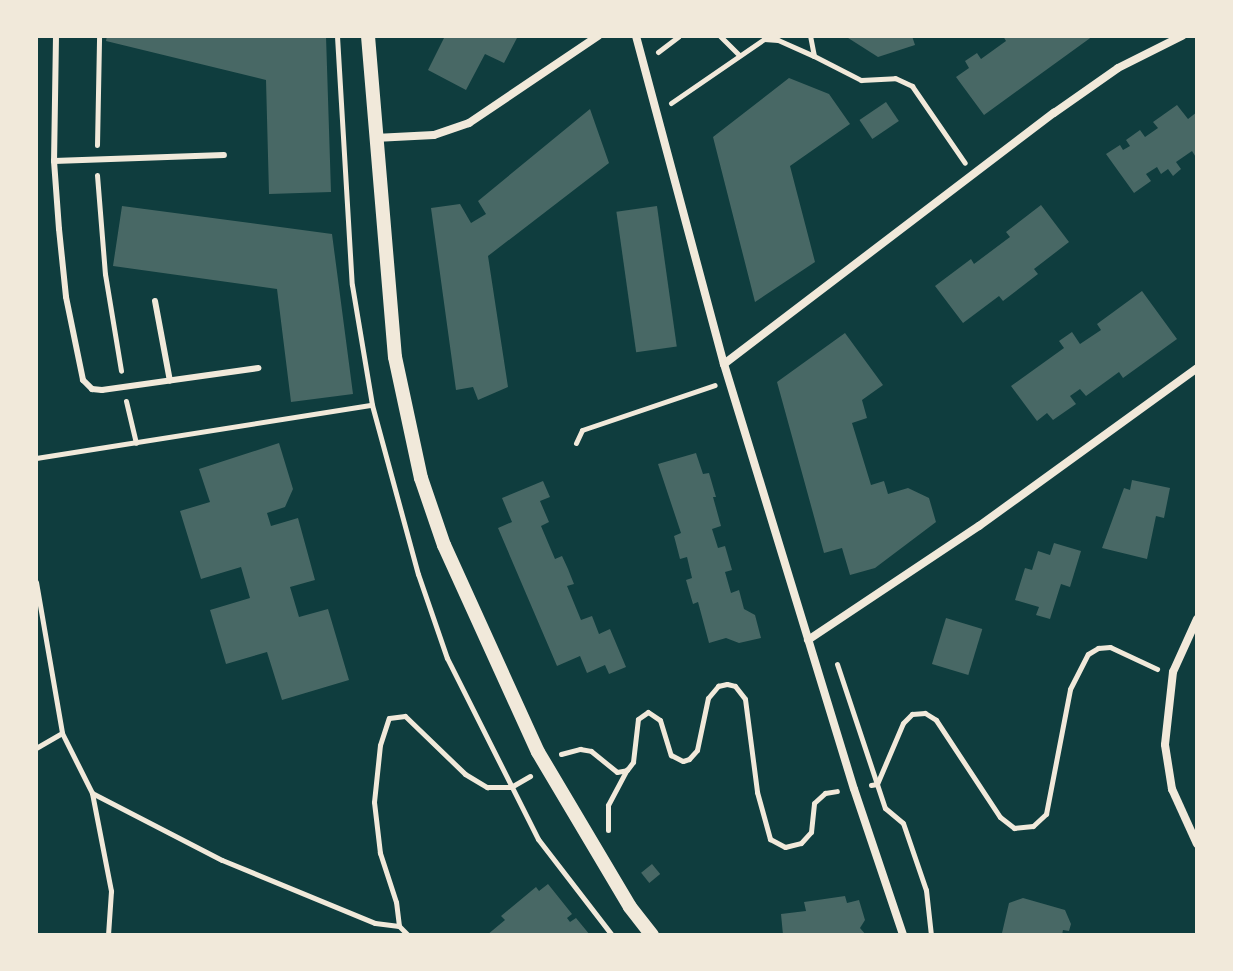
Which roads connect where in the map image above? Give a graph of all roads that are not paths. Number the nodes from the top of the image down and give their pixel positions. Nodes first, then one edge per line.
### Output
1 (56, 36) edge
2 (368, 36) edge
3 (598, 36) edge
4 (636, 36) edge
5 (1182, 36) edge
6 (374, 138) junction
7 (224, 155) dead end
8 (54, 161) junction
9 (155, 301) dead end
10 (724, 364) junction
11 (258, 368) dead end
12 (1197, 368) edge
13 (170, 381) junction
14 (1197, 619) edge
15 (808, 640) junction
16 (1197, 844) edge
17 (652, 935) edge
18 (903, 935) edge

1 - 8 lane
2 - 6 street
3 - 6 street
4 - 10 street
5 - 10 street
6 - 17 street
7 - 8 lane
8 - 13 lane
9 - 13 lane
10 - 15 street
11 - 13 lane
12 - 15 street
14 - 16 street
15 - 18 street

